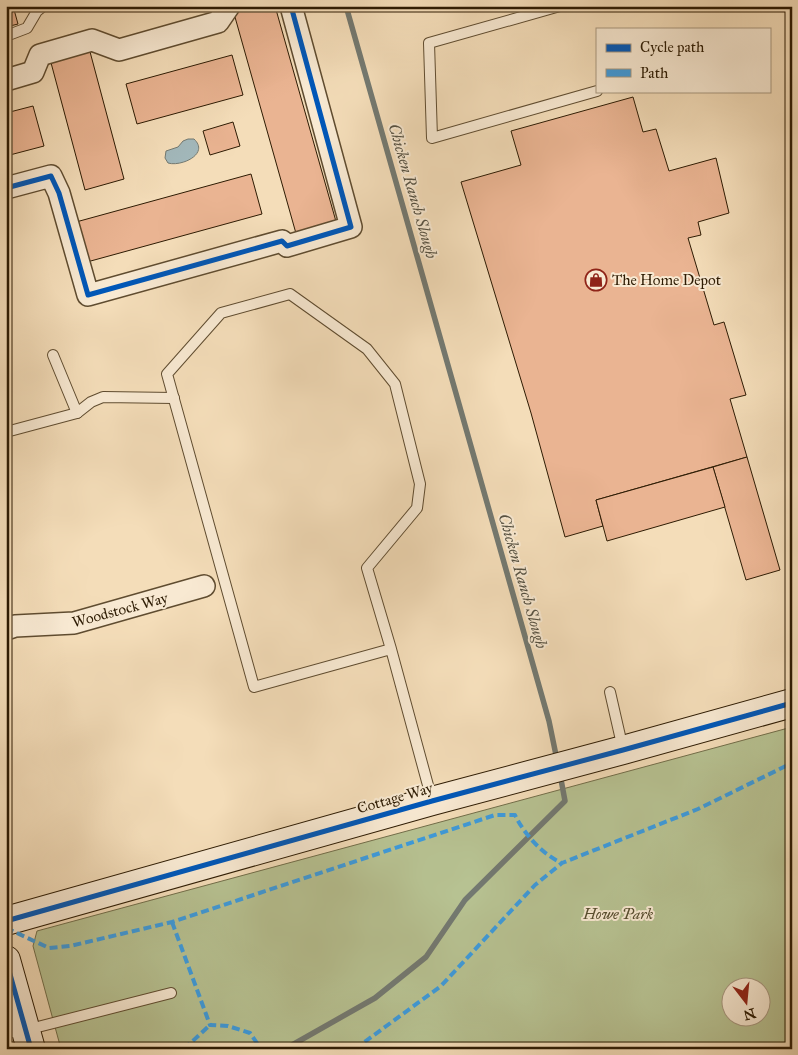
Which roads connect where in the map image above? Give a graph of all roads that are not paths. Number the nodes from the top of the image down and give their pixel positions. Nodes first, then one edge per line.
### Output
1 (229, 6) edge
2 (291, 6) edge
3 (560, 6) edge
4 (42, 7) edge
5 (6, 36) edge
6 (6, 80) edge
7 (596, 91) edge
8 (6, 188) edge
9 (53, 355) dead end
10 (174, 398) junction
11 (77, 413) junction
12 (6, 432) edge
13 (204, 586) dead end
14 (6, 629) edge
15 (391, 649) junction
16 (610, 692) dead end
17 (792, 703) edge
18 (623, 750) junction
19 (432, 801) junction
20 (6, 921) edge
21 (6, 960) edge
22 (171, 993) dead end
23 (21, 1037) edge

1 - 6 street
2 - 8 street
3 - 7 lane
4 - 5 lane
9 - 11 lane
10 - 11 lane
10 - 15 lane
10 - 15 lane
11 - 12 lane
13 - 14 street, Woodstock Way
15 - 19 lane
16 - 18 lane
17 - 18 street, Cottage Way
18 - 19 street, Cottage Way
19 - 20 street, Cottage Way
21 - 23 street
22 - 23 lane

